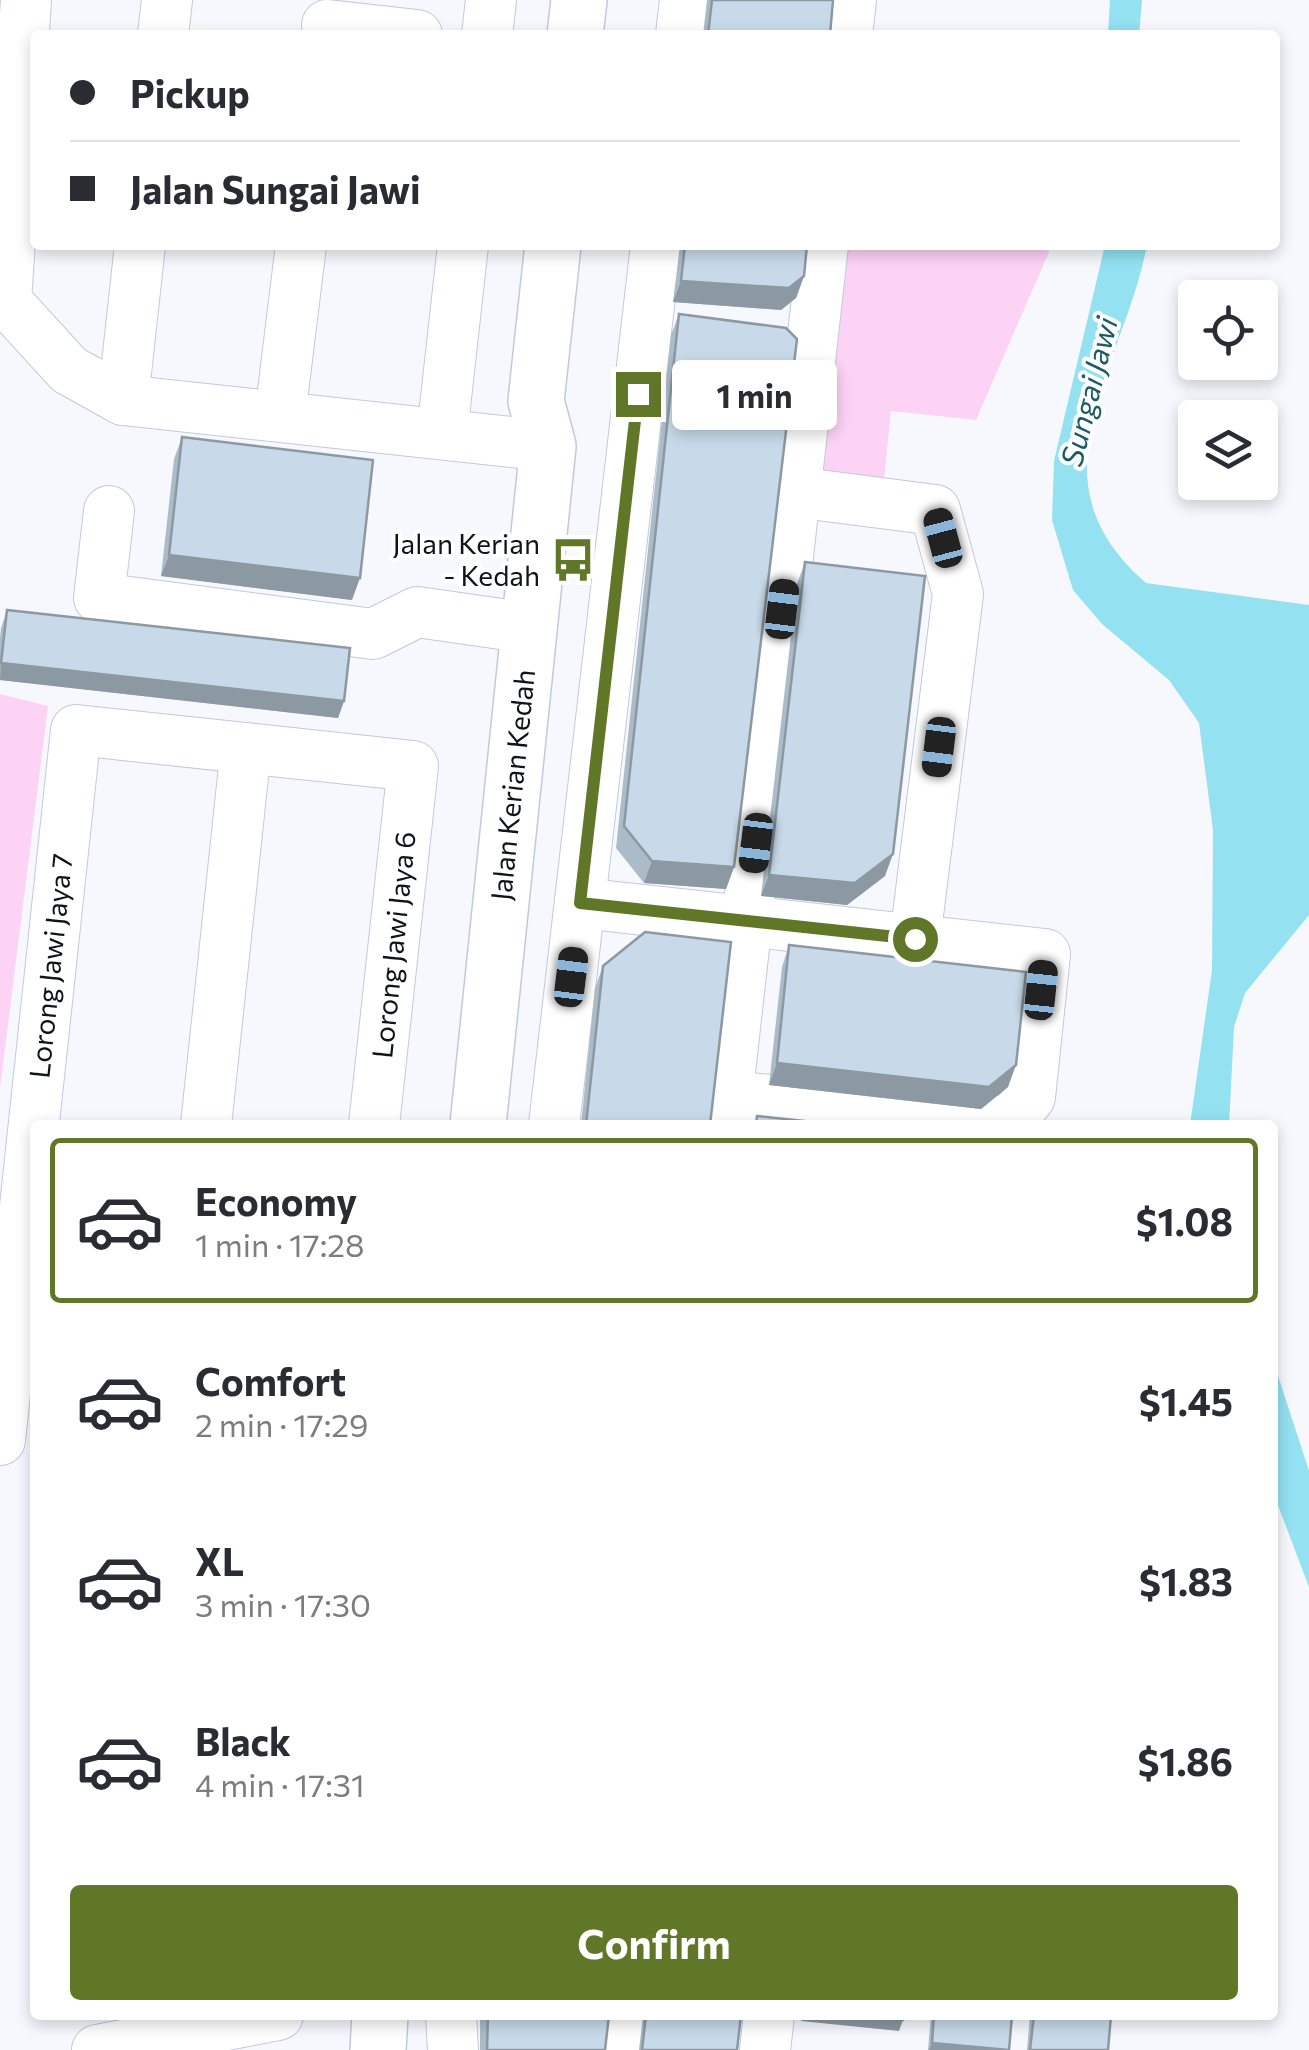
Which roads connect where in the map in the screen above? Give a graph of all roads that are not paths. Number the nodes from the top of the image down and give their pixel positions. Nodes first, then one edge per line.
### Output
1 (26, 0) edge
2 (167, 0) edge
3 (491, 0) edge
4 (579, 0) edge
5 (613, 0) edge
6 (684, 0) edge
7 (851, 0) edge
8 (328, 20) edge
9 (164, 30) edge
10 (387, 30) edge
11 (488, 30) edge
12 (576, 30) edge
13 (610, 30) edge
14 (681, 30) edge
15 (848, 30) edge
16 (139, 250) edge
17 (300, 250) edge
18 (463, 250) edge
19 (552, 250) edge
20 (588, 250) edge
21 (655, 250) edge
22 (823, 250) edge
23 (123, 400) junction
24 (280, 416) junction
25 (442, 434) junction
26 (548, 446) junction
27 (795, 492) junction
28 (110, 512) dead end
29 (530, 628) junction
30 (246, 748) junction
31 (580, 903) junction
32 (747, 921) junction
33 (915, 939) junction
34 (725, 1111) edge
35 (918, 1119) edge
36 (42, 1120) edge
37 (207, 1120) edge
38 (375, 1120) edge
39 (479, 1120) edge
40 (555, 1120) edge
41 (949, 1120) edge
42 (1012, 1120) edge
43 (30, 1262) edge
44 (23, 1343) edge
45 (0, 1440) edge
46 (240, 2020) edge
47 (277, 2020) edge
48 (380, 2020) edge
49 (451, 2020) edge
50 (621, 2020) edge
51 (768, 2020) edge
52 (105, 2038) edge
53 (270, 2050) edge
54 (378, 2050) edge
55 (453, 2050) edge
56 (618, 2050) edge
57 (765, 2050) edge

1 - 23 street
2 - 9 street
3 - 11 street
4 - 12 main road
5 - 13 main road
6 - 14 street
7 - 15 street
8 - 10 street
16 - 23 street
17 - 24 street
18 - 25 street
19 - 26 main road, Jalan Kerian Kedah
20 - 26 main road, Jalan Kerian Kedah
21 - 31 street
22 - 27 street
23 - 24 street
24 - 25 street
25 - 26 street
26 - 29 main road, Jalan Kerian Kedah
27 - 32 street
27 - 33 street
28 - 29 street
29 - 39 main road, Jalan Kerian Kedah
30 - 36 street, Lorong Jawi Jaya 7
30 - 37 street
30 - 38 street, Lorong Jawi Jaya 6
31 - 32 street
31 - 40 street
32 - 33 street
32 - 34 street
33 - 42 street
34 - 35 street
35 - 41 street
43 - 44 street, Lorong Jawi Jaya 7
44 - 45 street, Lorong Jawi Jaya 7
46 - 52 street
47 - 53 street
48 - 54 main road
49 - 55 street
50 - 56 street
51 - 57 street

